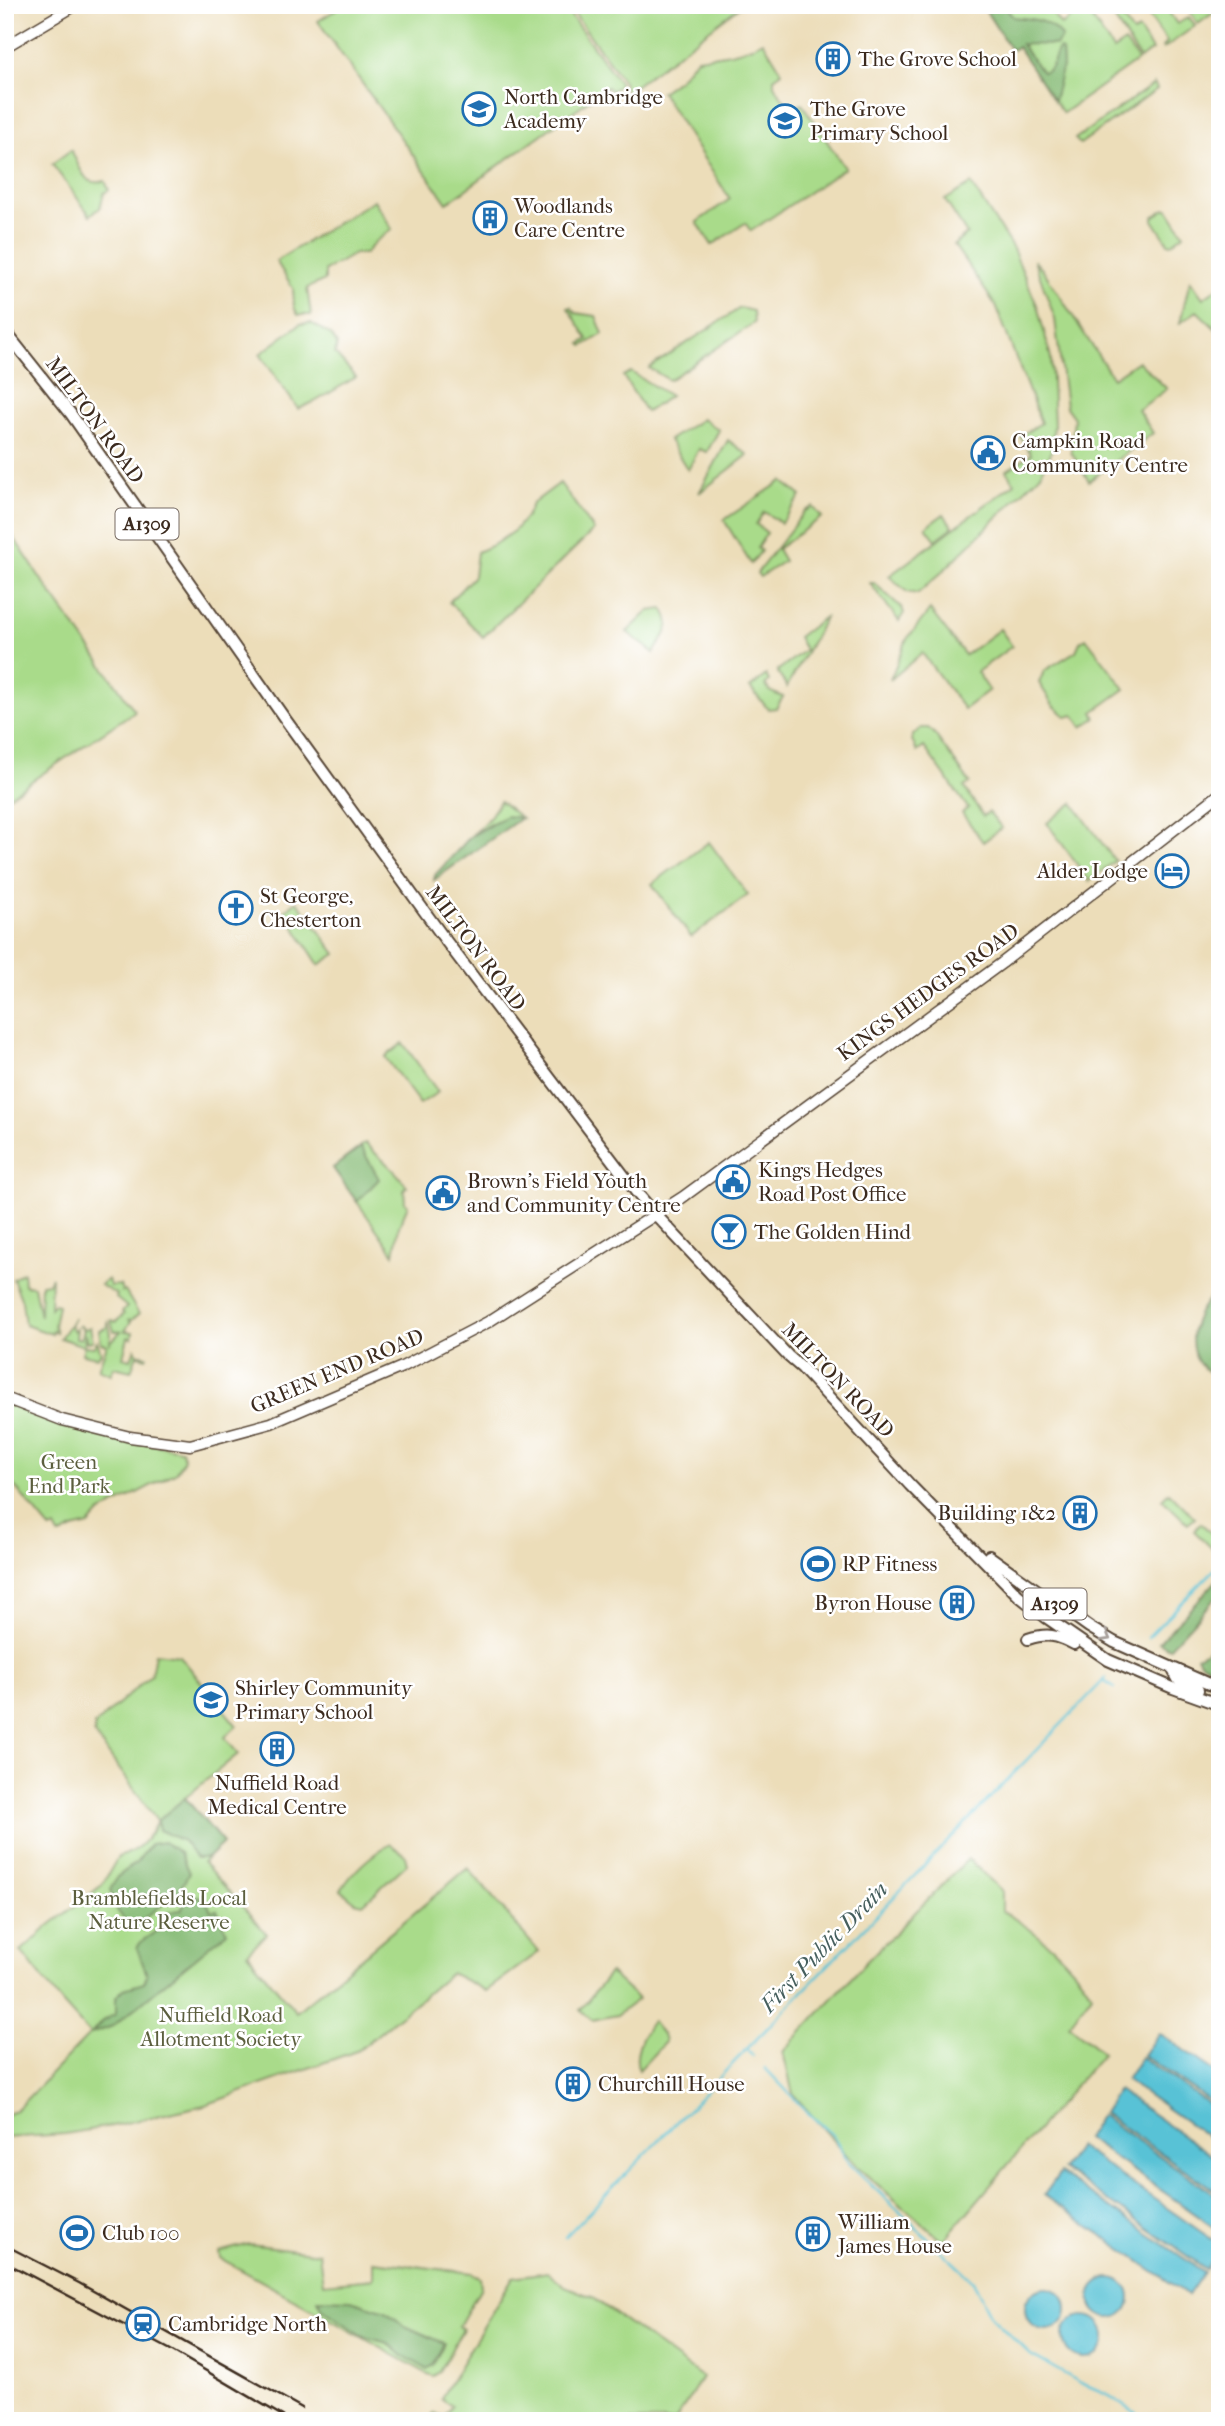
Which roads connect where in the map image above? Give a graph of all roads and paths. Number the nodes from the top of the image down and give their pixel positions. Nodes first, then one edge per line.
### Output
1 (76, 5) edge
2 (5, 47) edge
3 (5, 331) edge
4 (1220, 794) edge
5 (656, 1215) junction
6 (5, 1398) edge
7 (969, 1543) junction
8 (1008, 1570) junction
9 (1047, 1618) junction
10 (1028, 1639) dead end
11 (1096, 1653) junction
12 (1172, 1668) junction
13 (1220, 1689) edge
14 (1220, 1702) edge

1 - 2 street
3 - 5 main road, MILTON ROAD / A1309
4 - 5 street, KINGS HEDGES ROAD
5 - 6 street, GREEN END ROAD
5 - 7 main road, MILTON ROAD / A1309
7 - 8 main road, MILTON ROAD / A1309
7 - 9 main road, MILTON ROAD / A1309
8 - 9 main road, A1309
8 -> 12 main road, MILTON ROAD / A1309
9 - 11 main road, MILTON ROAD / A1309
10 - 11 main road, A1309
11 - 14 main road, MILTON ROAD / A1309
12 - 13 main road, MILTON ROAD / A1309
12 - 14 main road, A1309

